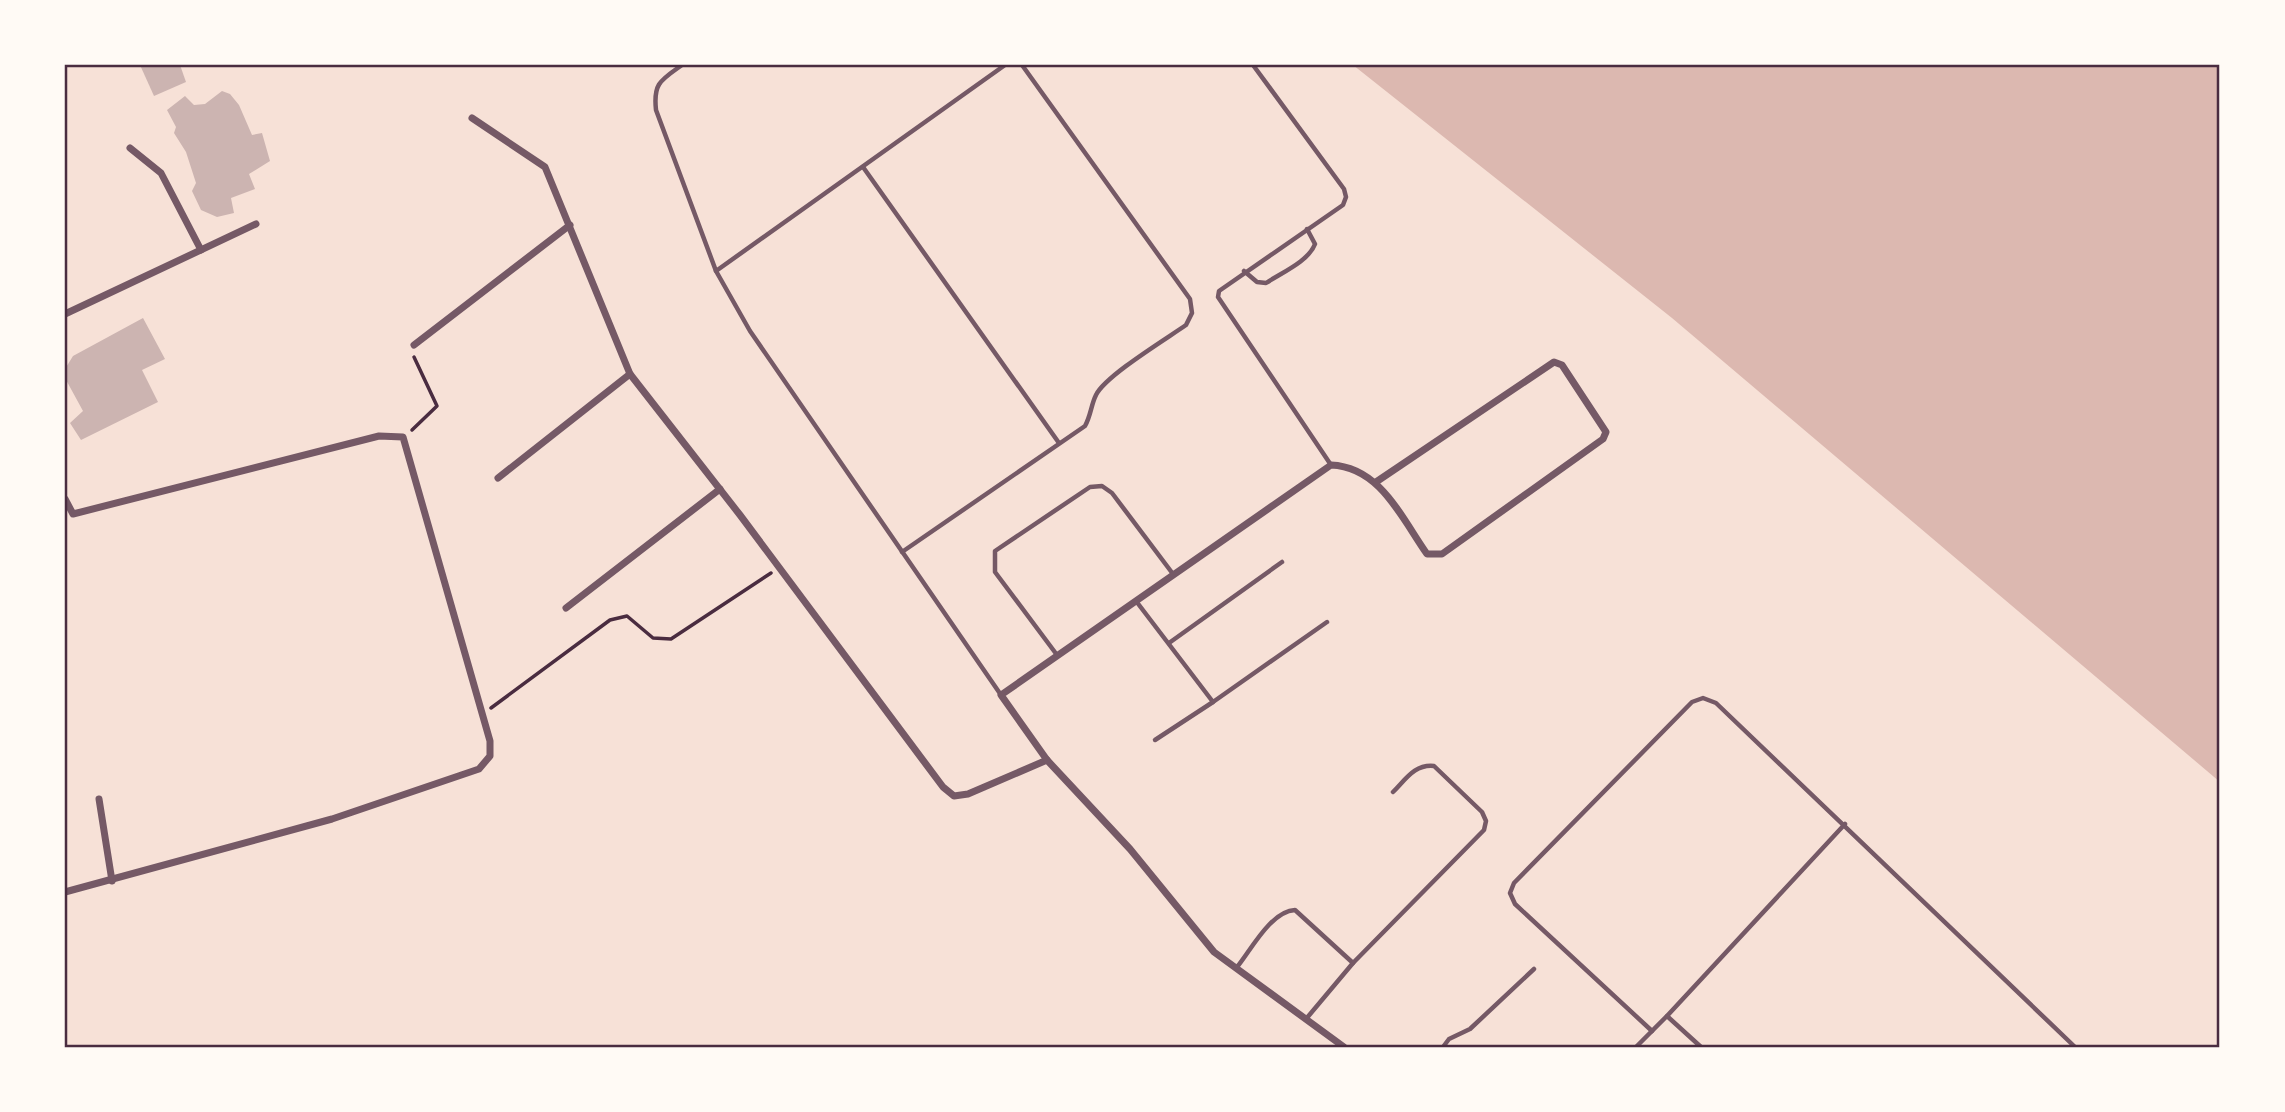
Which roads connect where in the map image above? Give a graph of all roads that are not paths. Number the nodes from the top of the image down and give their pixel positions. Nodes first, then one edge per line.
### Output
1 (682, 65) edge
2 (1005, 65) edge
3 (1021, 65) edge
4 (1253, 65) edge
5 (472, 118) dead end
6 (130, 148) dead end
7 (863, 167) junction
8 (256, 224) dead end
9 (570, 225) junction
10 (1307, 229) junction
11 (201, 250) junction
12 (716, 271) junction
13 (1244, 271) junction
14 (65, 314) edge
15 (414, 345) road end
16 (630, 374) junction
17 (1059, 443) junction
18 (1331, 464) junction
19 (498, 478) dead end
20 (1376, 482) junction
21 (720, 489) junction
22 (65, 499) edge
23 (73, 514) junction
24 (65, 520) edge
25 (902, 552) junction
26 (1282, 562) dead end
27 (1172, 574) junction
28 (1135, 601) junction
29 (566, 608) dead end
30 (1327, 622) dead end
31 (1169, 643) junction
32 (1057, 655) junction
33 (1001, 695) junction
34 (1213, 702) junction
35 (1155, 740) dead end
36 (1047, 760) junction
37 (1393, 792) dead end
38 (100, 799) dead end
39 (1845, 824) junction
40 (112, 881) junction
41 (65, 892) edge
42 (1353, 963) junction
43 (1237, 967) junction
44 (1534, 969) dead end
45 (1667, 1016) junction
46 (1305, 1020) junction
47 (1652, 1031) junction
48 (1344, 1047) edge
49 (1443, 1047) edge
50 (1636, 1047) edge
51 (1701, 1047) edge
52 (2075, 1047) edge

1 - 12 lane
2 - 7 lane
3 - 17 lane
4 - 10 lane
5 - 9 street
6 - 11 street
7 - 12 lane
7 - 17 lane
8 - 11 street
9 - 15 street
9 - 16 street
10 - 13 lane
10 - 13 lane
11 - 14 street
12 - 25 lane
13 - 18 lane
16 - 19 street
16 - 21 street
17 - 25 lane
18 - 20 street
18 - 27 street
20 - 20 street
21 - 29 street
21 - 36 street
22 - 23 street
23 - 24 street
23 - 40 street
25 - 33 lane
26 - 31 lane
27 - 28 street
27 - 32 lane
28 - 31 lane
28 - 32 street
30 - 34 lane
31 - 34 lane
32 - 33 street
33 - 36 street
34 - 35 lane
36 - 43 street
37 - 42 lane
38 - 40 street
39 - 45 lane
39 - 47 lane
39 - 52 lane
40 - 41 street
42 - 43 lane
42 - 46 lane
43 - 46 street
44 - 49 lane
45 - 47 lane
45 - 51 lane
46 - 48 street
47 - 50 lane

